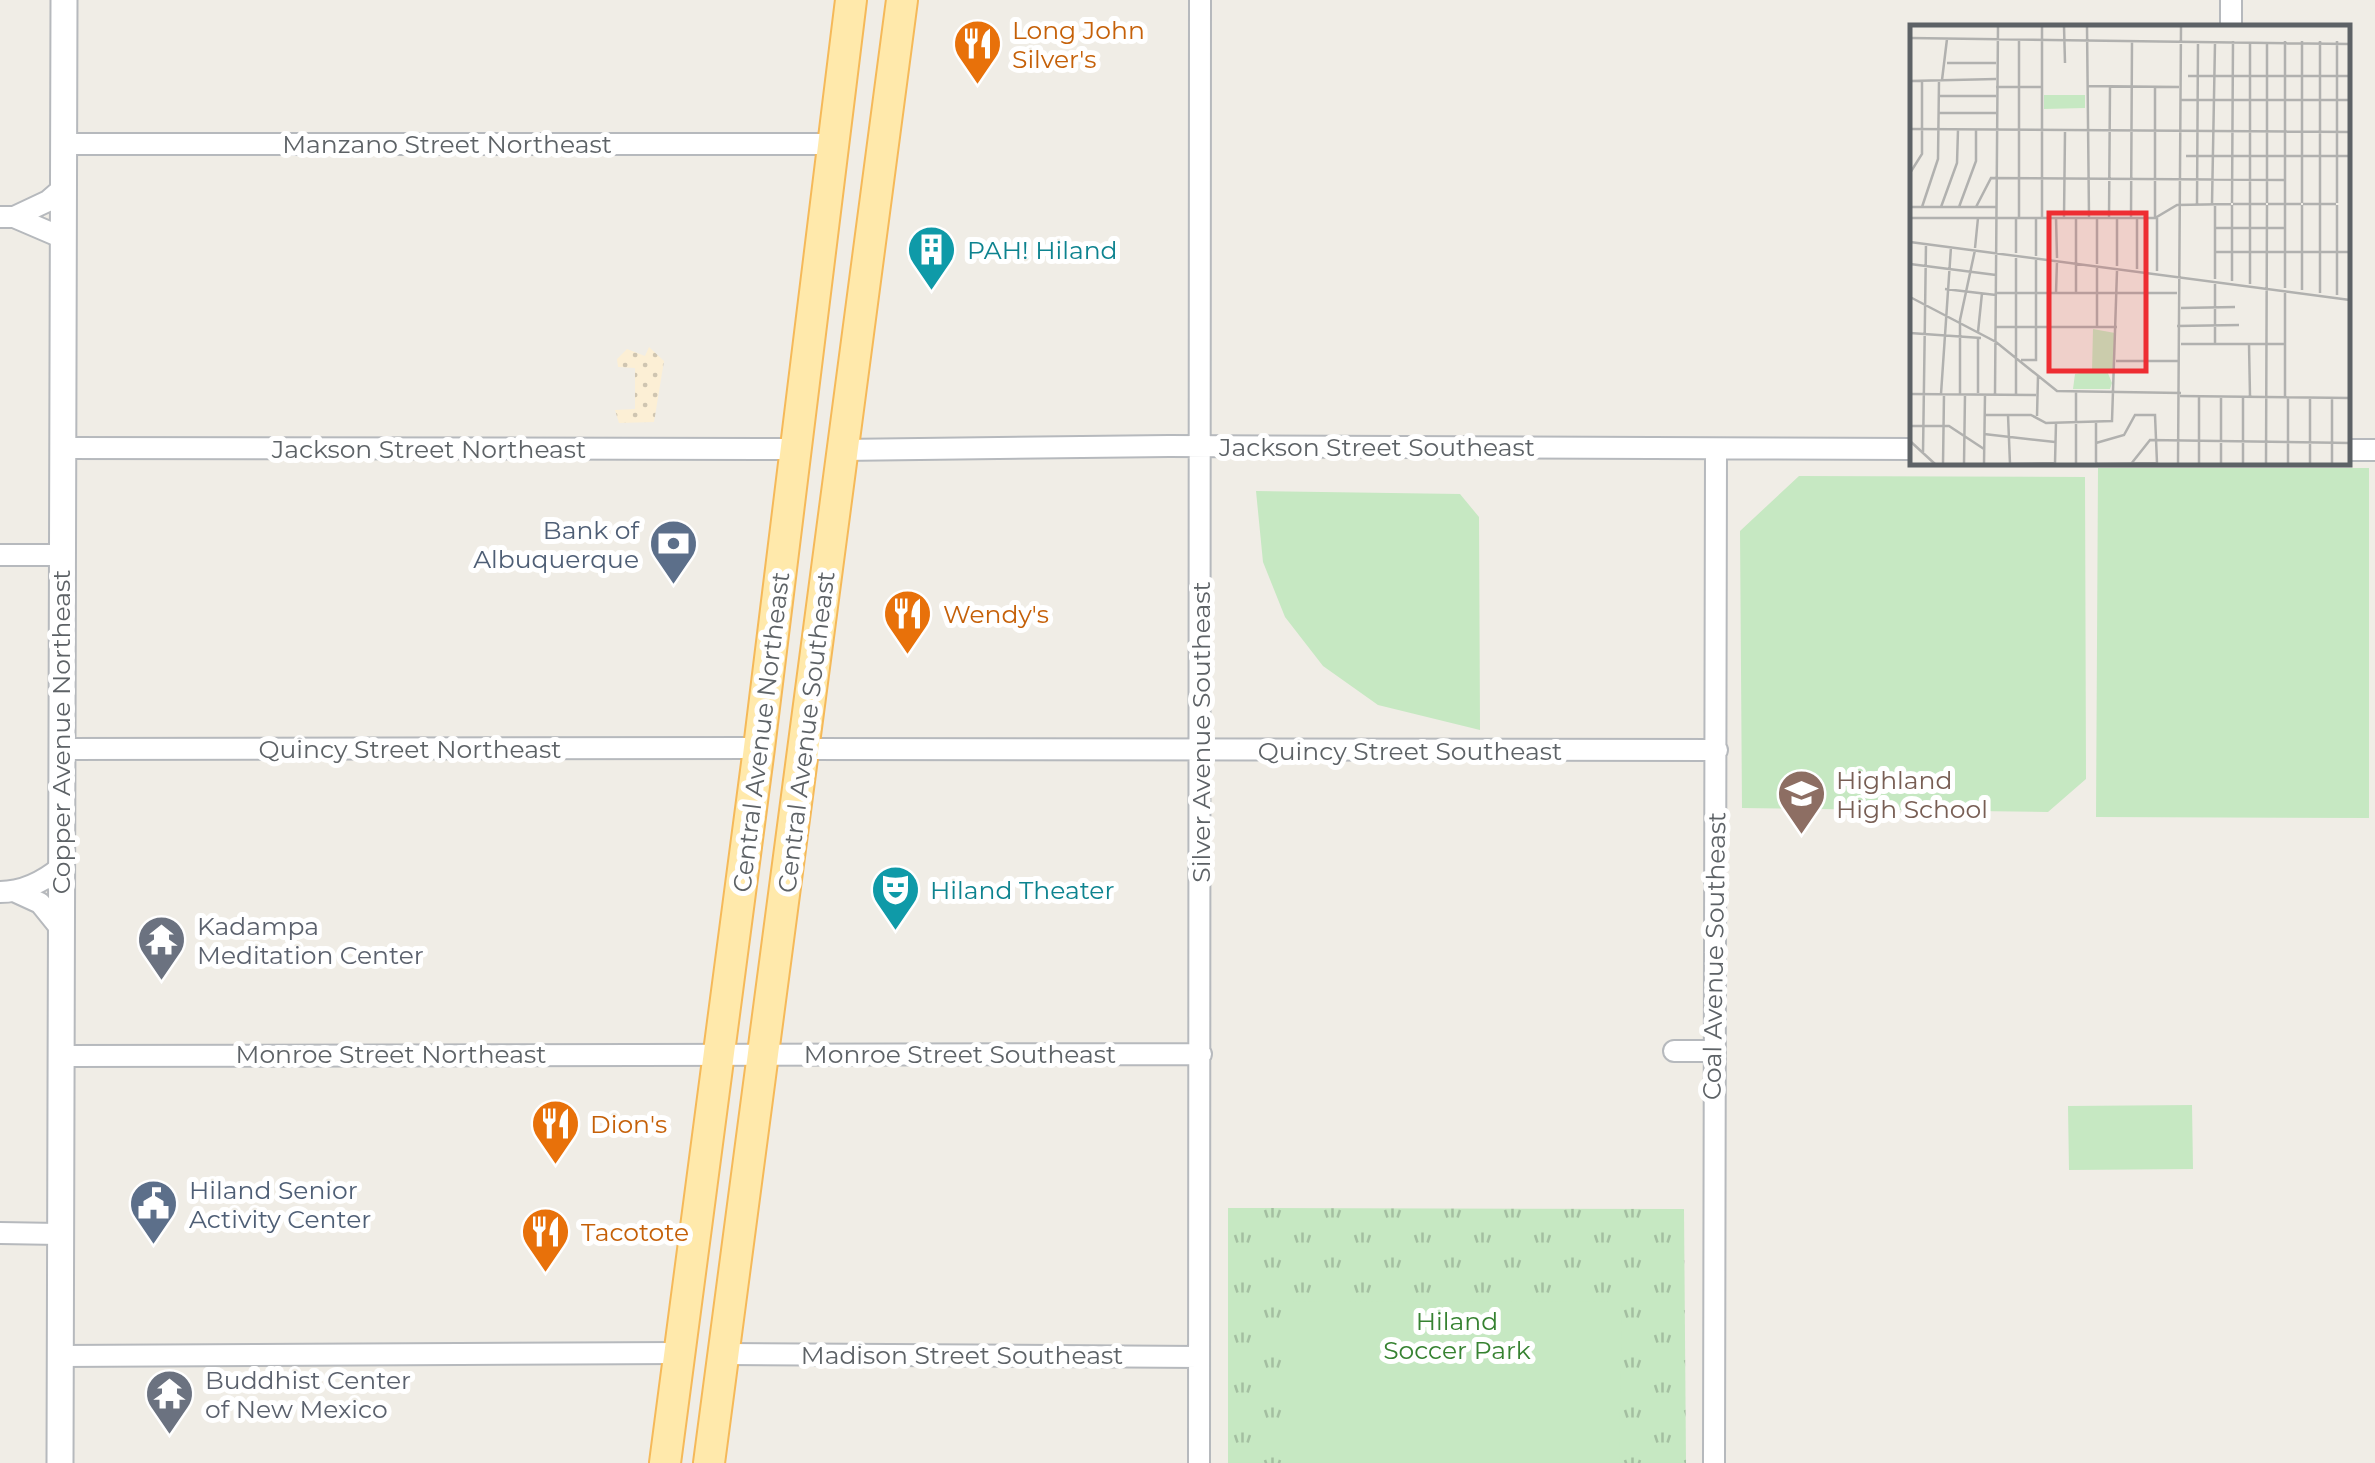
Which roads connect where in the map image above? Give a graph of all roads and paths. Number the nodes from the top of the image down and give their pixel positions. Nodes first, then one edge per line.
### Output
1 (64, 0) edge
2 (851, 0) edge
3 (902, 0) edge
4 (1200, 0) edge
5 (62, 144) junction
6 (832, 144) junction
7 (62, 188) junction
8 (7, 218) edge
9 (62, 238) junction
10 (1200, 446) junction
11 (62, 448) junction
12 (1716, 448) junction
13 (796, 449) junction
14 (1910, 449) edge
15 (842, 450) junction
16 (0, 555) edge
17 (62, 555) junction
18 (759, 748) junction
19 (804, 748) junction
20 (62, 749) junction
21 (1717, 750) junction
22 (1201, 752) junction
23 (61, 867) junction
24 (8, 892) edge
25 (61, 929) junction
26 (1674, 1051) dead end
27 (1712, 1051) junction
28 (764, 1053) junction
29 (720, 1054) junction
30 (1201, 1054) junction
31 (61, 1056) junction
32 (0, 1233) edge
33 (59, 1234) junction
34 (680, 1354) junction
35 (725, 1354) junction
36 (60, 1356) junction
37 (1199, 1357) junction
38 (60, 1463) edge
39 (664, 1463) edge
40 (709, 1463) edge
41 (1199, 1463) edge
42 (1714, 1463) edge

1 - 5 street, Copper Avenue Northeast
2 - 6 main road, Central Avenue Northeast
3 - 15 main road, Central Avenue Southeast
4 - 10 street, Silver Avenue Southeast
5 - 6 street, Manzano Street Northeast
5 - 7 street, Copper Avenue Northeast
6 - 13 main road, Central Avenue Northeast
7 - 8 street
7 - 9 street, Copper Avenue Northeast
8 - 9 street
9 - 11 street, Copper Avenue Northeast
10 - 12 street, Jackson Street Southeast
10 - 15 street, Jackson Street Southeast
10 - 22 street, Silver Avenue Southeast
11 - 13 street, Jackson Street Northeast
11 - 17 street, Copper Avenue Northeast
12 - 14 street, Jackson Street Southeast
12 - 21 street, Coal Avenue Southeast
13 - 18 main road, Central Avenue Northeast
15 - 19 main road, Central Avenue Southeast
16 - 17 street
17 - 20 street, Copper Avenue Northeast
18 - 20 street, Quincy Street Northeast
18 - 29 main road, Central Avenue Northeast
19 - 22 street, Quincy Street Southeast
19 - 28 main road, Central Avenue Southeast
20 - 23 street, Copper Avenue Northeast
21 - 22 street, Quincy Street Southeast
21 - 27 street, Coal Avenue Southeast
22 - 30 street, Silver Avenue Southeast
23 - 24 street
23 - 25 street, Copper Avenue Northeast
24 - 25 street
25 - 31 street, Copper Avenue Northeast
26 - 27 street
27 - 42 street, Coal Avenue Southeast
28 - 29 street, Monroe Street Southeast
28 - 30 street, Monroe Street Southeast
28 - 35 main road, Central Avenue Southeast
29 - 31 street, Monroe Street Northeast
29 - 34 main road, Central Avenue Northeast
30 - 37 street, Silver Avenue Southeast
31 - 33 street, Copper Avenue Northeast
32 - 33 street
33 - 36 street, Copper Avenue Northeast
34 - 36 street
34 - 39 main road, Central Avenue Northeast
35 - 37 street, Madison Street Southeast
35 - 40 main road, Central Avenue Southeast
36 - 38 street, Copper Avenue Northeast
37 - 41 street, Silver Avenue Southeast

